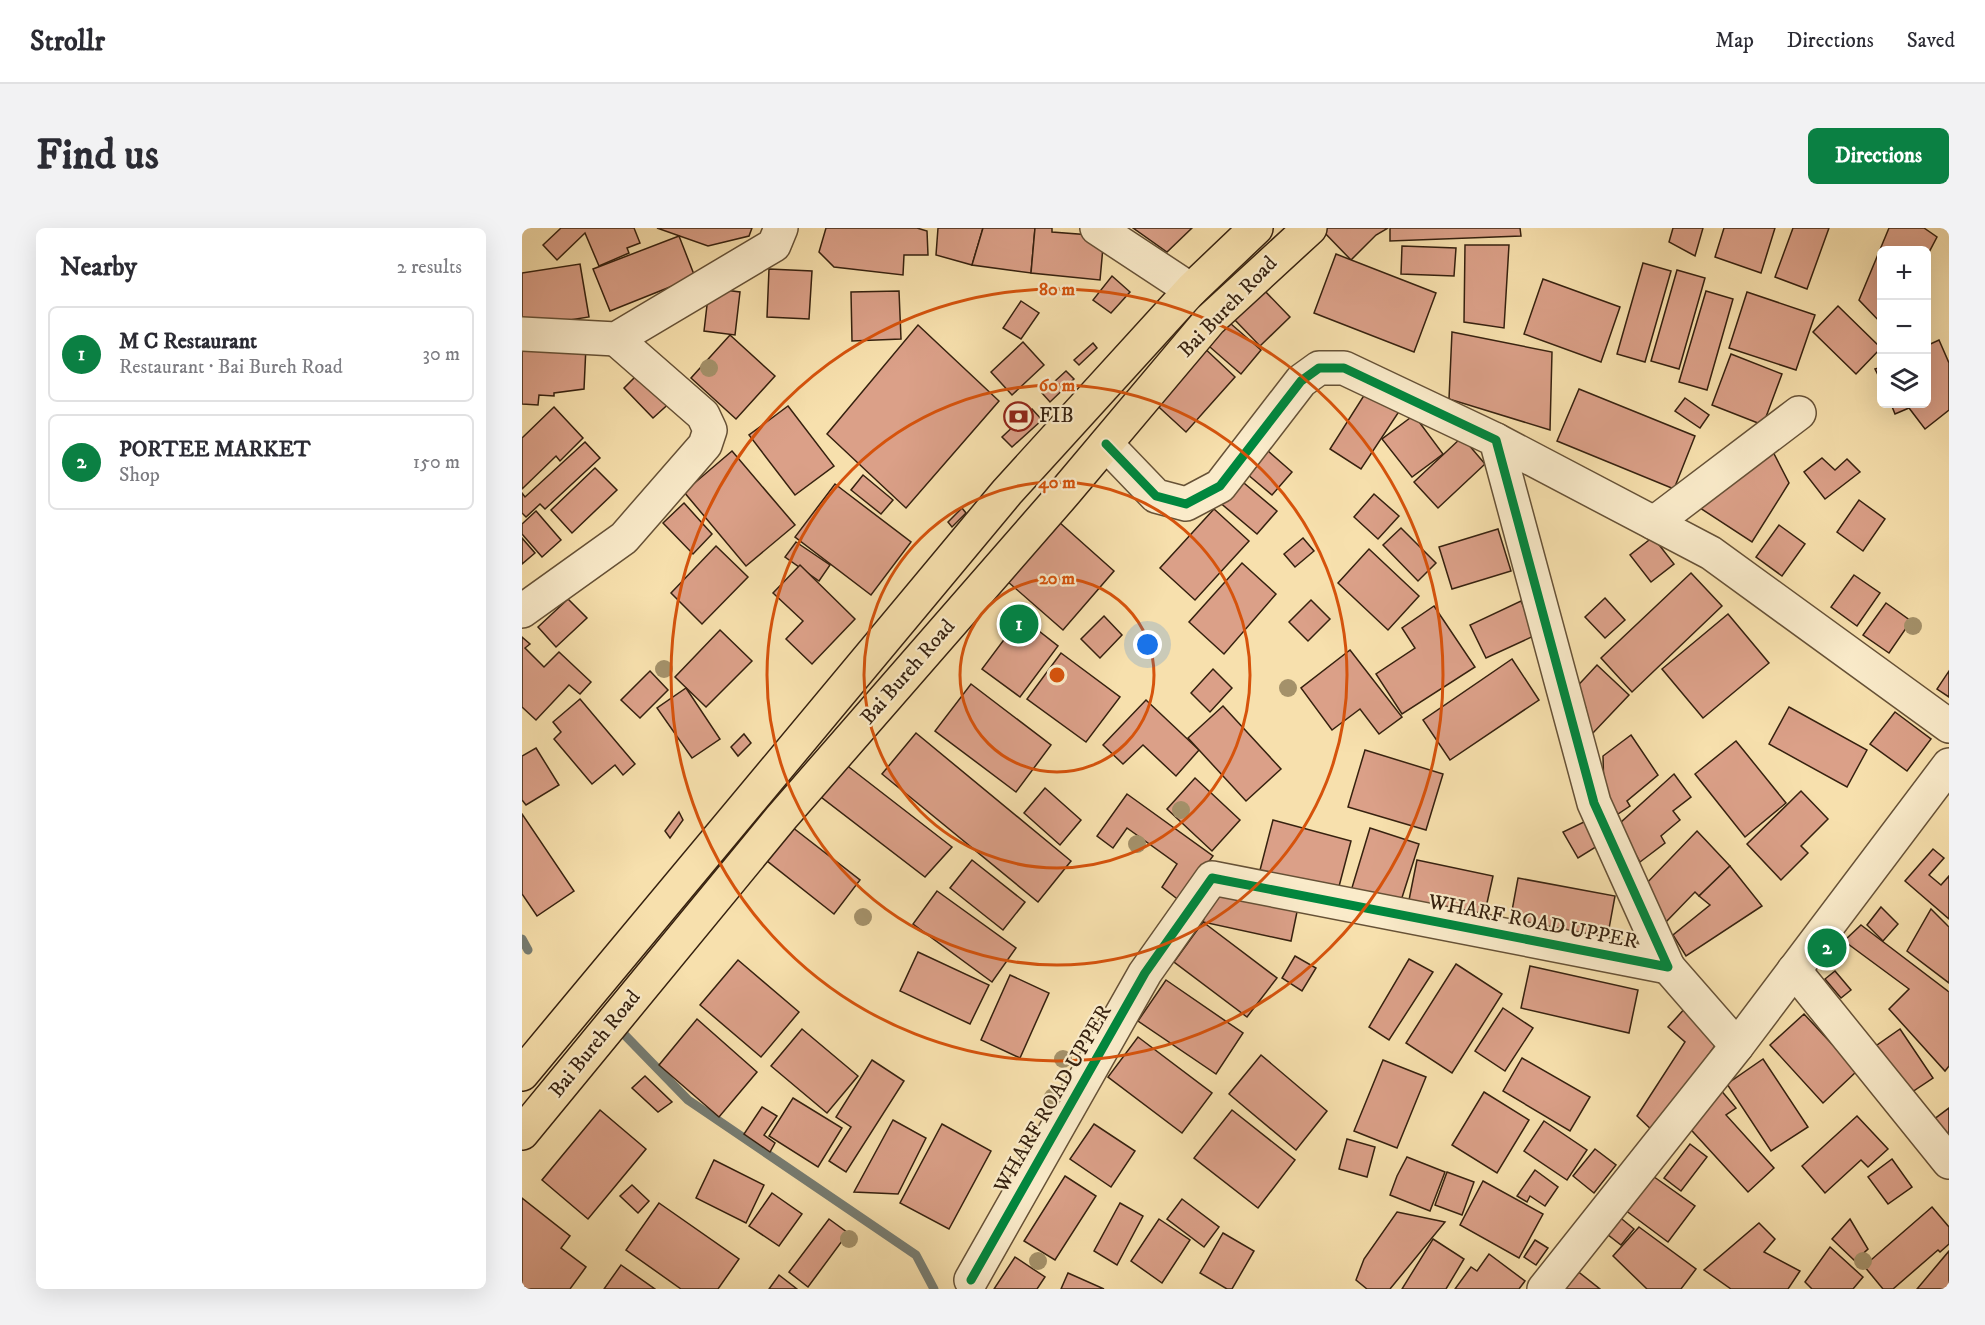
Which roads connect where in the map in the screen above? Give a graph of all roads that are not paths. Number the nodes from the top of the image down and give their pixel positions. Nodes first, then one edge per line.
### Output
1 (781, 228) edge
2 (1096, 228) edge
3 (1256, 228) edge
4 (1310, 228) edge
5 (1191, 290) junction
6 (522, 334) edge
7 (616, 339) junction
8 (1799, 413) dead end
9 (1496, 440) junction
10 (1106, 444) junction
11 (1654, 523) junction
12 (522, 611) edge
13 (1949, 726) edge
14 (1949, 765) edge
15 (1668, 967) junction
16 (1794, 970) junction
17 (1737, 1046) junction
18 (522, 1074) edge
19 (522, 1132) edge
20 (1949, 1162) edge
21 (971, 1280) dead end
22 (1544, 1289) edge

1 - 7 street
2 - 5 street
3 - 5 highway, Bai Bureh Road
4 - 10 highway, Bai Bureh Road
5 - 18 highway, Bai Bureh Road
6 - 7 street
7 - 12 street
8 - 11 street
9 - 10 street
9 - 11 street
9 - 15 street, WHARF ROAD UPPER
10 - 19 highway, Bai Bureh Road
11 - 13 street
14 - 16 street
15 - 17 street
15 - 21 street, WHARF ROAD UPPER
16 - 17 street
16 - 20 street
17 - 22 street

